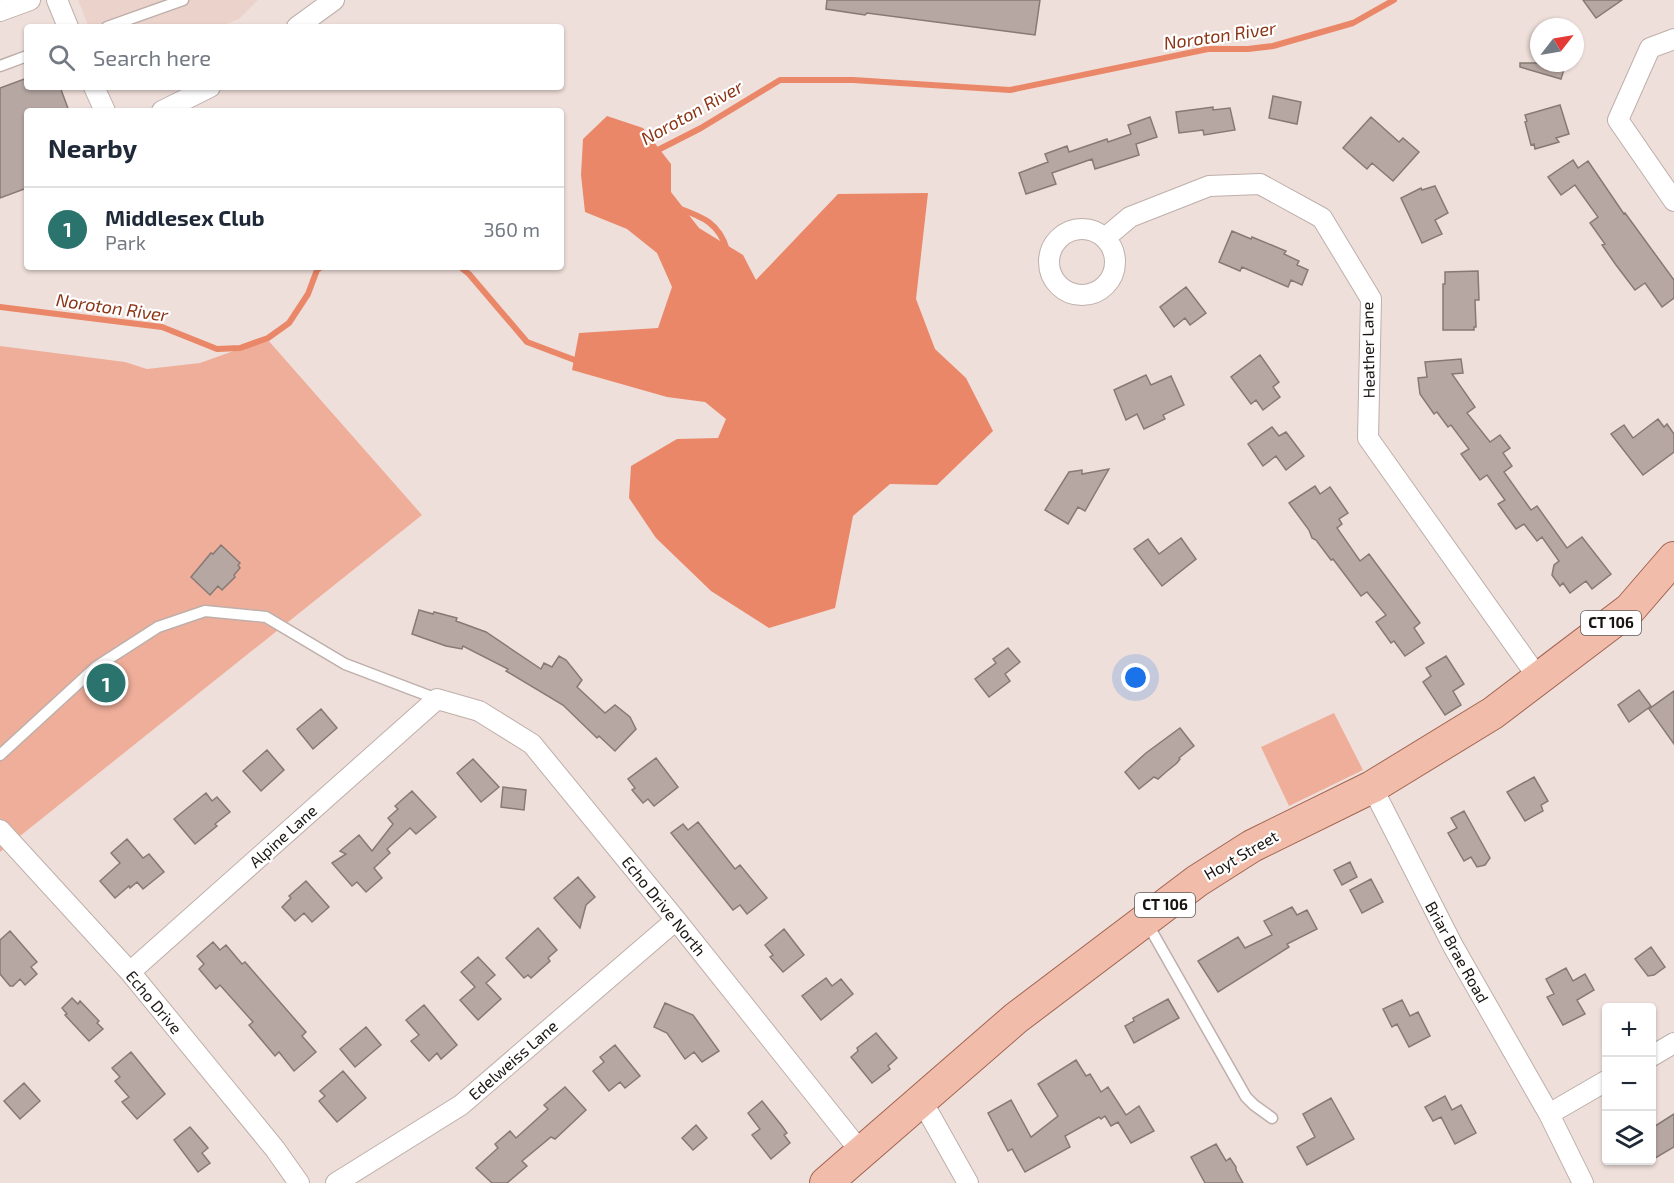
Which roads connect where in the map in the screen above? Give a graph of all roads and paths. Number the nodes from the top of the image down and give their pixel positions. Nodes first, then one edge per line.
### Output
1 (57, 0) edge
2 (183, 0) edge
3 (334, 0) edge
4 (67, 24) edge
5 (115, 24) edge
6 (301, 24) edge
7 (1674, 39) edge
8 (24, 57) edge
9 (0, 66) edge
10 (95, 90) edge
11 (204, 90) edge
12 (104, 108) edge
13 (168, 108) edge
14 (1674, 201) edge
15 (1105, 238) dead end
16 (1674, 558) edge
17 (1539, 679) junction
18 (437, 699) junction
19 (0, 755) edge
20 (1372, 787) junction
21 (0, 830) edge
22 (676, 920) junction
23 (1145, 920) junction
24 (130, 972) junction
25 (1674, 1043) edge
26 (1656, 1054) edge
27 (1602, 1083) edge
28 (922, 1101) junction
29 (1549, 1114) junction
30 (1272, 1118) dead end
31 (861, 1152) junction
32 (299, 1183) edge
33 (336, 1183) edge
34 (826, 1183) edge
35 (968, 1183) edge
36 (1583, 1183) edge

1 - 4 street
2 - 5 lane
3 - 6 street
7 - 14 street
8 - 9 lane
10 - 12 street
11 - 13 street
15 - 17 street, Heather Lane
16 - 17 main road, Hoyt Street / CT 106
17 - 20 main road, Hoyt Street / CT 106
18 - 19 lane
18 - 22 street, Echo Drive North
18 - 24 street, Alpine Lane
20 - 23 main road, Hoyt Street / CT 106
20 - 29 street, Briar Brae Road
21 - 24 street, Echo Drive
22 - 31 street, Echo Drive North
22 - 33 street, Edelweiss Lane
23 - 28 main road, Hoyt Street / CT 106
23 - 30 lane
24 - 32 street, Echo Drive
25 - 26 street
27 - 29 street
28 - 31 main road, Hoyt Street / CT 106
28 - 35 street
29 - 36 street, Briar Brae Road
31 - 34 main road, Hoyt Street / CT 106

